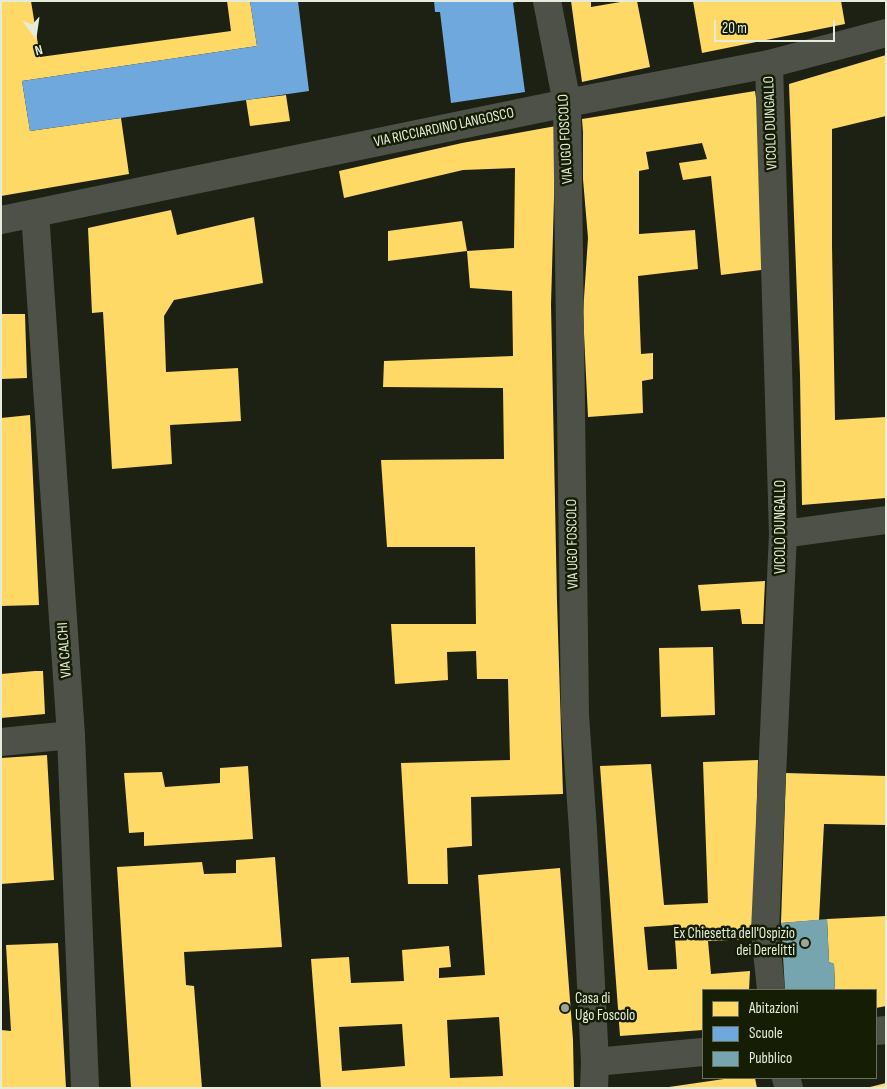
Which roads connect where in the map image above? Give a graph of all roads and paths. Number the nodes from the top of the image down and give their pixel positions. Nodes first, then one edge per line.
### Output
1 (547, 1) edge
2 (886, 33) edge
3 (769, 64) junction
4 (567, 103) junction
5 (35, 213) junction
6 (1, 220) edge
7 (886, 520) edge
8 (783, 534) junction
9 (71, 735) junction
10 (1, 742) edge
11 (771, 989) edge
12 (702, 1052) edge
13 (594, 1075) edge
14 (85, 1088) edge

1 - 4 street, VIA UGO FOSCOLO
2 - 3 street, VIA RICCIARDINO LANGOSCO
3 - 4 street, VIA RICCIARDINO LANGOSCO
3 - 8 street, VICOLO DUNGALLO
4 - 5 street, VIA RICCIARDINO LANGOSCO
4 - 13 street, VIA UGO FOSCOLO
5 - 6 street, VIA RICCIARDINO LANGOSCO
5 - 9 street, VIA CALCHI
7 - 8 street
8 - 11 street, VICOLO DUNGALLO
9 - 10 street
9 - 14 street, VIA CALCHI
12 - 13 street

